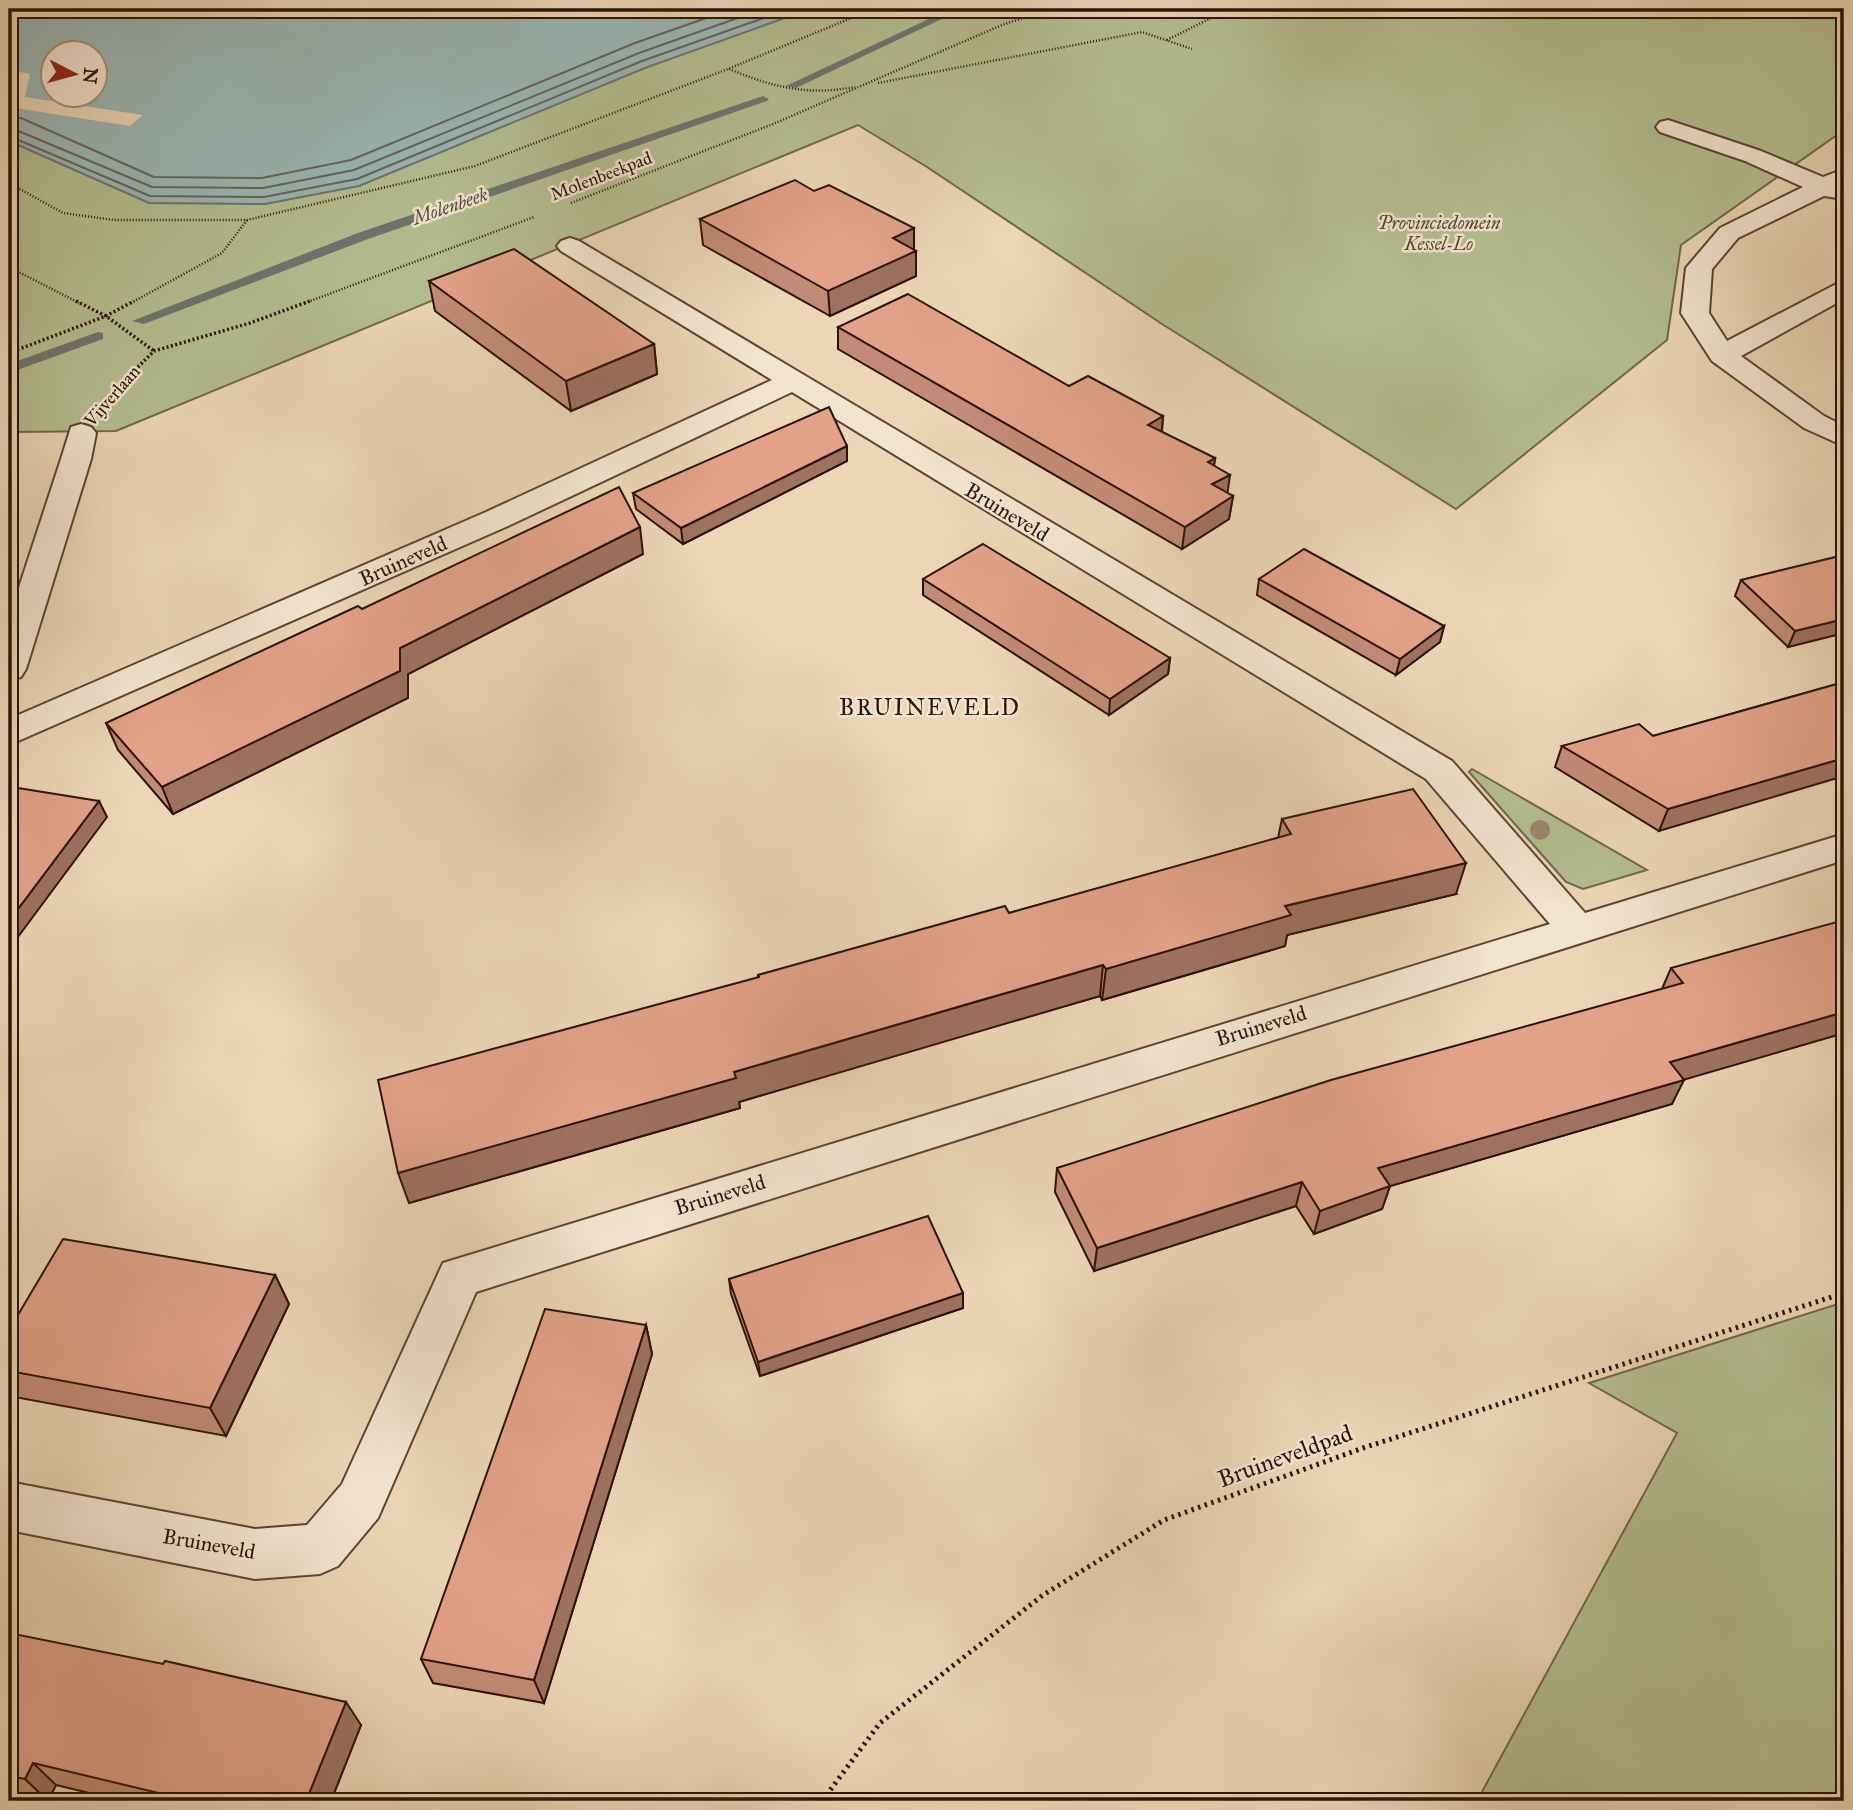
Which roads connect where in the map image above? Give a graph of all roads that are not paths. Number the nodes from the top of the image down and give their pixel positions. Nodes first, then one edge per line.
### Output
1 (1668, 127) dead end
2 (1837, 186) edge
3 (570, 246) dead end
4 (1844, 288) edge
5 (1722, 355) junction
6 (793, 381) junction
7 (81, 433) road end
8 (1844, 437) edge
9 (9, 668) edge
10 (9, 733) edge
11 (1844, 847) edge
12 (1576, 928) junction
13 (9, 1506) edge

1 - 2 street
2 - 5 street
3 - 6 street, Bruineveld
4 - 5 street
5 - 8 street
6 - 10 street, Bruineveld
6 - 12 street, Bruineveld
7 - 9 street, Vijverlaan
11 - 12 street, Bruineveld
12 - 13 street, Bruineveld

